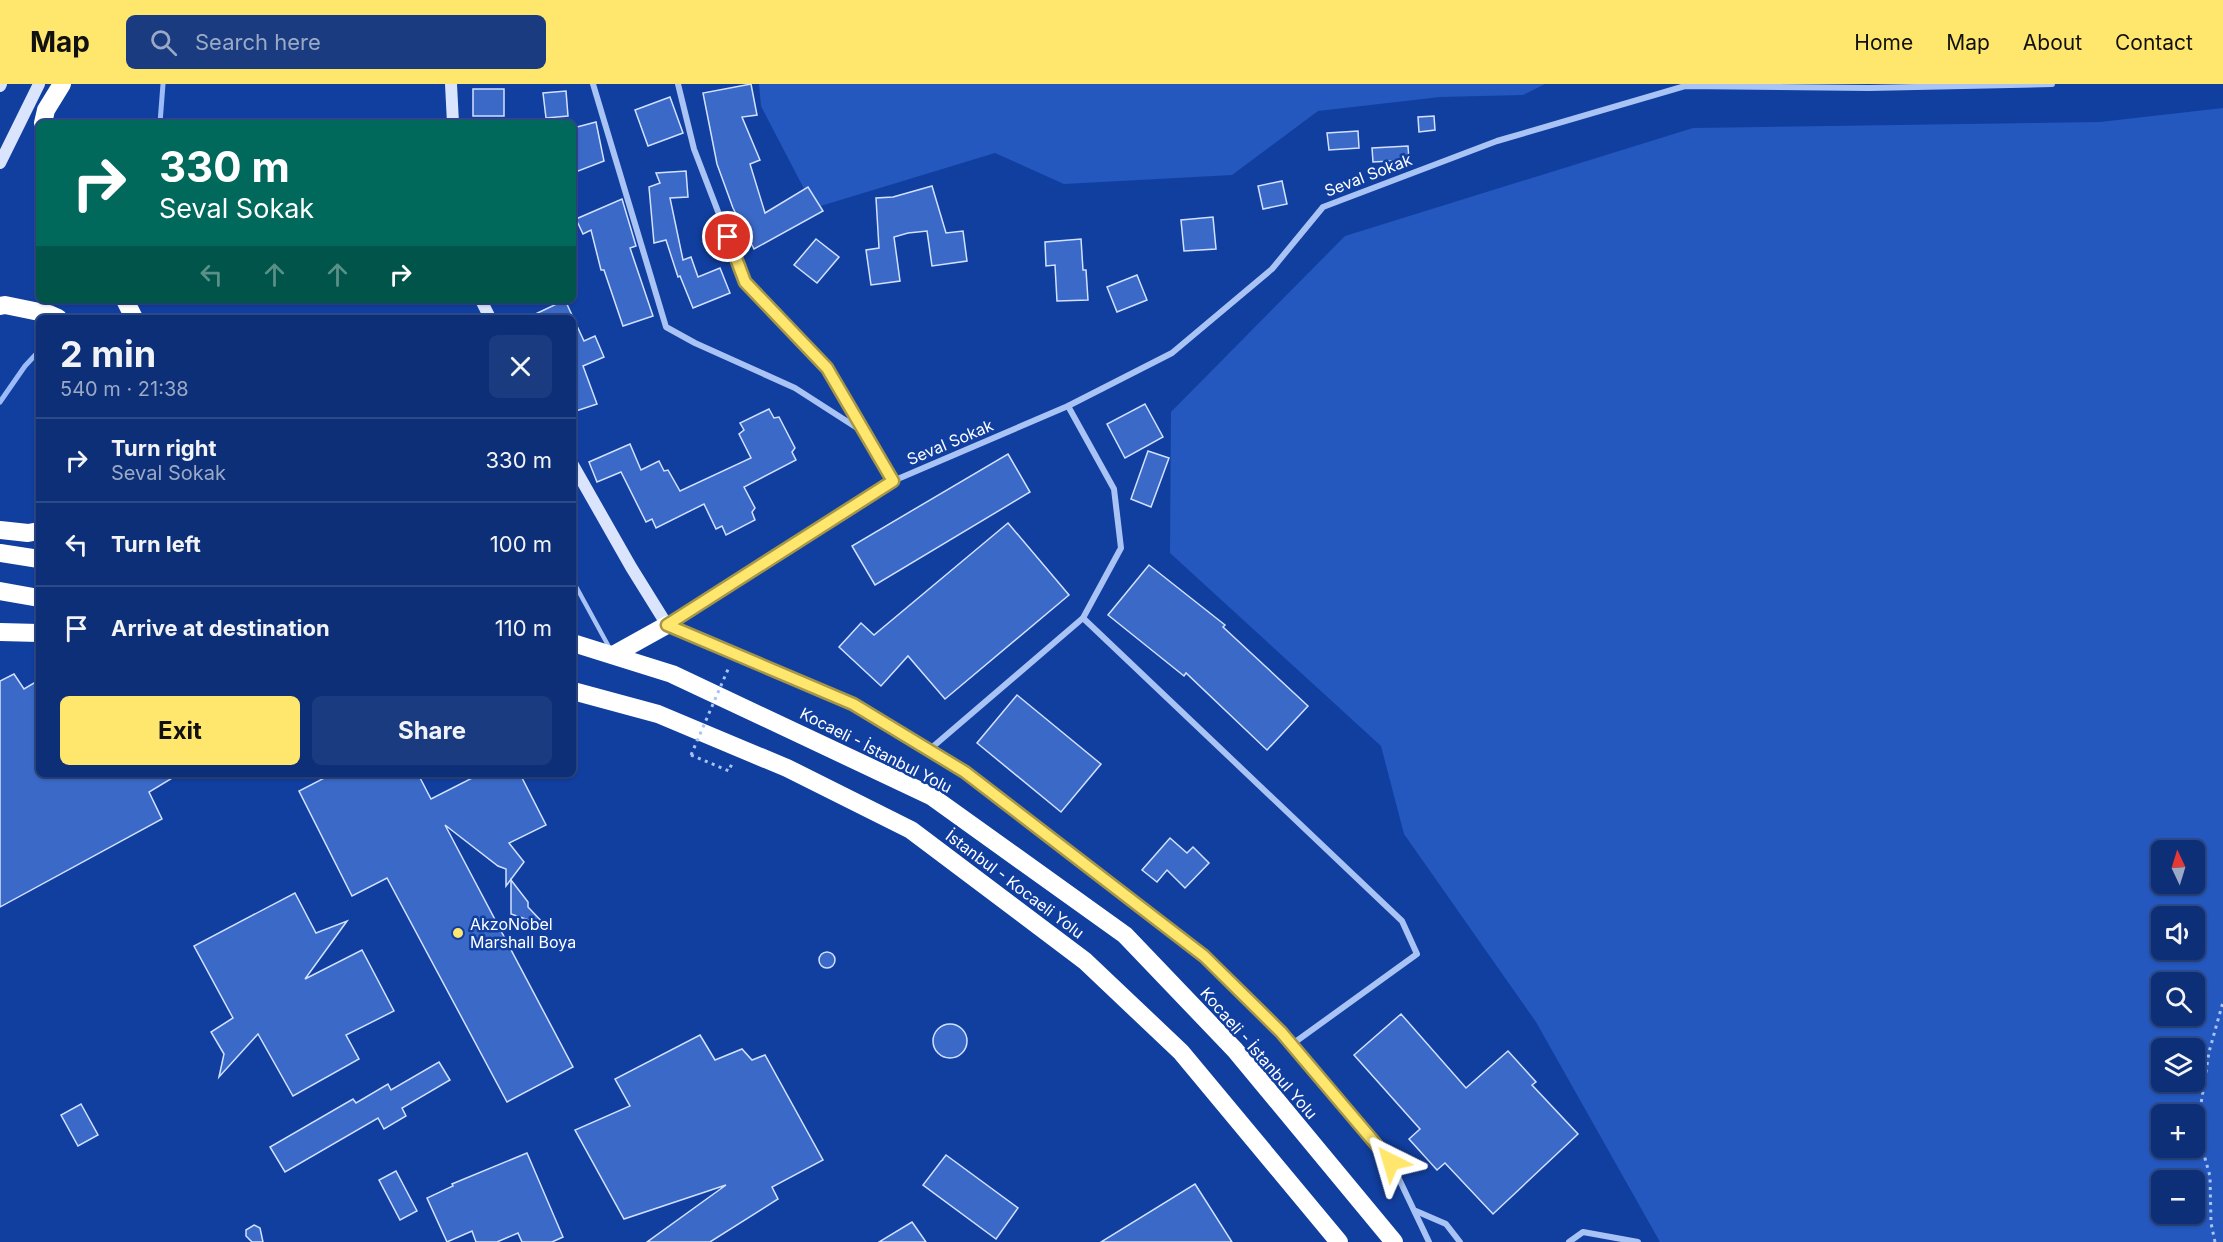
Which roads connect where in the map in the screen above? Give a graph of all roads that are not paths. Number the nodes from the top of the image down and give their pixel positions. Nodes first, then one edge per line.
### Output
1 (39, 84) edge
2 (62, 84) edge
3 (451, 84) edge
4 (593, 84) edge
5 (678, 84) edge
6 (2052, 84) edge
7 (44, 120) edge
8 (453, 120) edge
9 (0, 164) edge
10 (0, 306) edge
11 (51, 315) edge
12 (1068, 406) junction
13 (865, 433) junction
14 (576, 470) edge
15 (893, 481) junction
16 (0, 530) edge
17 (36, 532) edge
18 (0, 553) edge
19 (36, 559) edge
20 (576, 587) edge
21 (0, 591) edge
22 (36, 597) edge
23 (1083, 618) junction
24 (0, 622) edge
25 (667, 625) junction
26 (0, 632) edge
27 (34, 633) edge
28 (576, 644) edge
29 (613, 655) junction
30 (576, 692) edge
31 (929, 750) junction
32 (1291, 1045) junction
33 (1415, 1211) junction
34 (1339, 1242) edge
35 (1394, 1242) edge
36 (1429, 1242) edge
37 (1460, 1242) edge
38 (1569, 1242) edge
39 (1638, 1242) edge

1 - 9 street
2 - 7 highway
3 - 8 street
4 - 13 street
5 - 13 street
6 - 12 street, Seval Sokak
10 - 11 highway
12 - 15 street, Seval Sokak
12 - 23 street
13 - 15 street
14 - 25 street
15 - 25 street, Seval Sokak
16 - 17 highway
18 - 19 highway
20 - 29 lane
21 - 22 highway
23 - 31 street
23 - 32 street
24 - 27 highway
25 - 29 highway
25 - 31 street
26 - 27 highway
28 - 29 highway, Kocaeli - İstanbul Yolu
29 - 35 highway, Kocaeli - İstanbul Yolu
30 - 34 highway, İstanbul - Kocaeli Yolu
31 - 32 street
32 - 33 street
33 - 36 street
33 - 37 street
38 - 39 street

